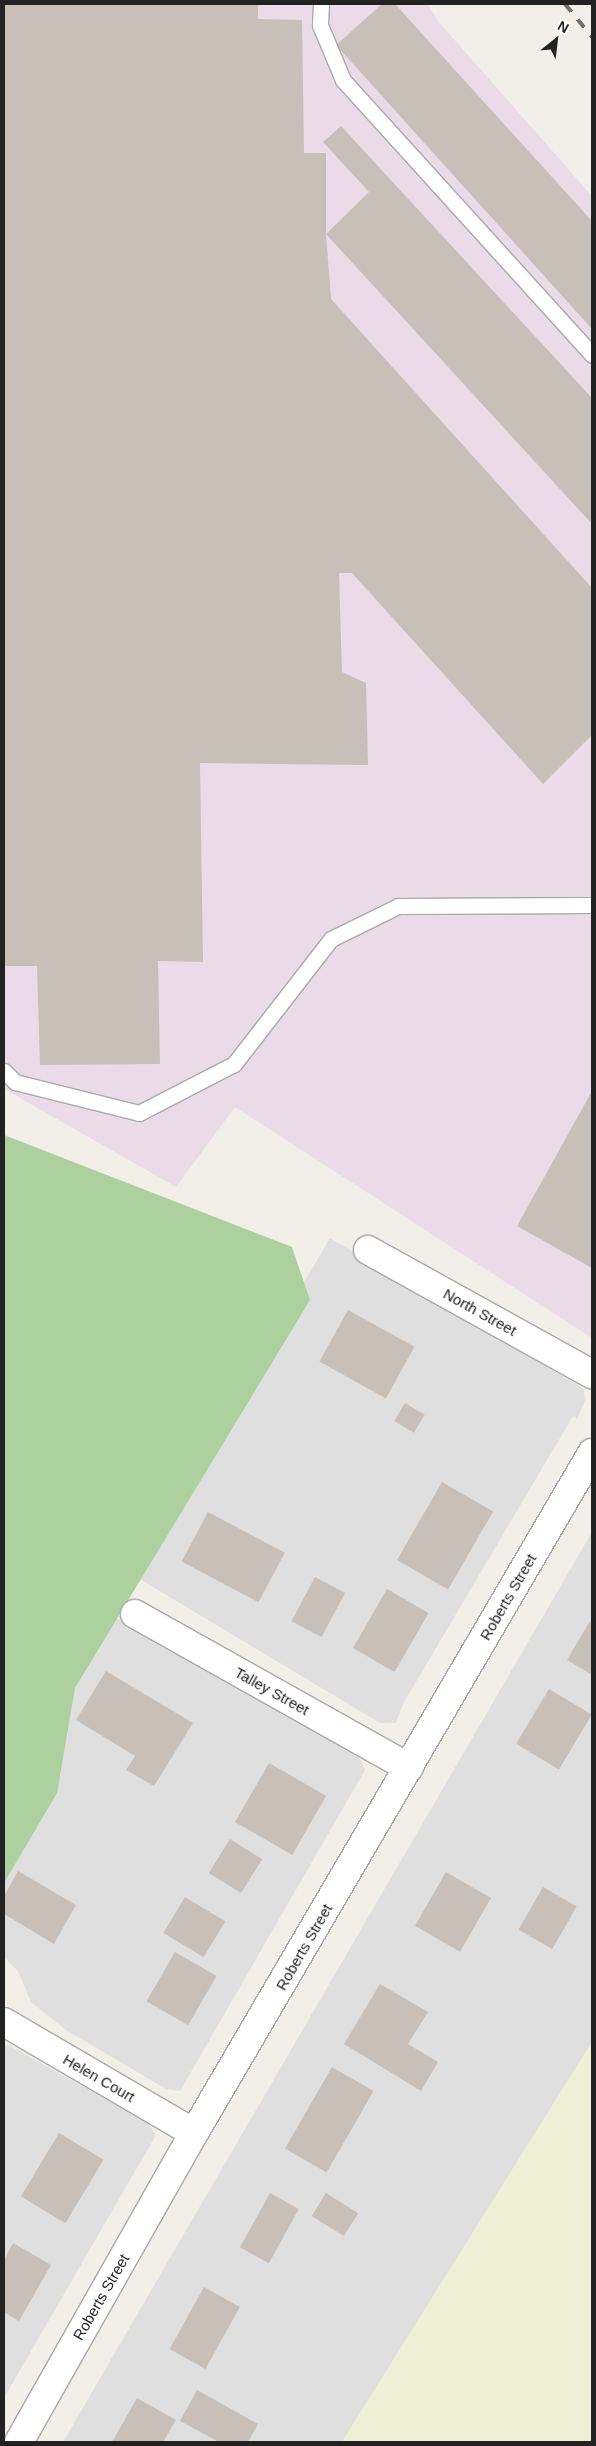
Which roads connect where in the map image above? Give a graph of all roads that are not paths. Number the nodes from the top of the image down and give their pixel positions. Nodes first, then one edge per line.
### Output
1 (321, 4) edge
2 (592, 355) edge
3 (592, 905) edge
4 (4, 1071) edge
5 (368, 1250) dead end
6 (592, 1374) edge
7 (592, 1453) edge
8 (135, 1614) dead end
9 (409, 1768) junction
10 (4, 2022) edge
11 (194, 2133) junction
12 (19, 2442) edge

1 - 2 lane
3 - 4 lane
5 - 6 street, North Street
7 - 9 street, Roberts Street
8 - 9 street, Talley Street
9 - 11 street, Roberts Street
10 - 11 street, Helen Court
11 - 12 street, Roberts Street

